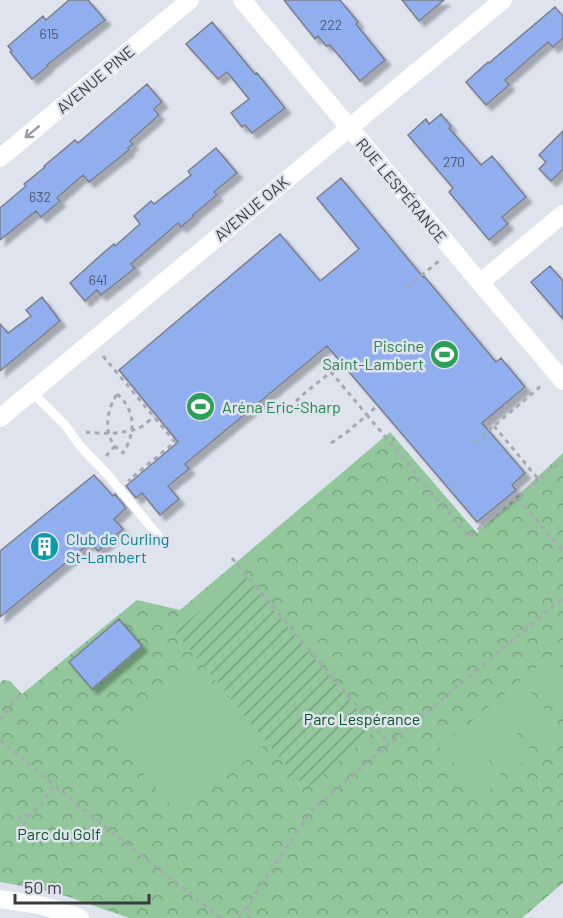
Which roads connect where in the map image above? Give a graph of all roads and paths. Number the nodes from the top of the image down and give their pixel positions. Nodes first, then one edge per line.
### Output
1 (190, 0) edge
2 (242, 0) edge
3 (503, 0) edge
4 (349, 127) junction
5 (0, 158) edge
6 (563, 214) edge
7 (442, 258) dead end
8 (481, 282) junction
9 (407, 287) dead end
10 (99, 352) dead end
11 (341, 363) dead end
12 (331, 372) junction
13 (563, 381) edge
14 (541, 386) dead end
15 (31, 391) junction
16 (378, 405) dead end
17 (300, 408) dead end
18 (367, 415) junction
19 (154, 416) junction
20 (0, 418) edge
21 (494, 426) junction
22 (133, 430) junction
23 (108, 433) junction
24 (476, 442) dead end
25 (332, 443) dead end
26 (563, 460) edge
27 (539, 480) junction
28 (135, 487) dead end
29 (518, 498) junction
30 (160, 538) dead end
31 (563, 551) edge
32 (232, 558) dead end
33 (563, 598) edge
34 (21, 692) dead end
35 (0, 720) edge
36 (0, 740) edge
37 (389, 744) junction
38 (54, 785) junction
39 (28, 817) dead end
40 (0, 899) edge
41 (248, 904) junction
42 (80, 918) edge
43 (221, 918) edge
44 (238, 918) edge
45 (249, 918) edge

1 -> 5 street, AVENUE PINE
2 - 4 street, RUE LESPÉRANCE
3 - 4 street, AVENUE OAK
4 - 8 street, RUE LESPÉRANCE
4 - 15 street, AVENUE OAK
6 - 8 street
7 - 9 path
8 - 13 street, RUE LESPÉRANCE
10 - 19 path
11 - 12 path
12 - 17 path
12 - 18 path
14 - 21 path
15 - 20 street, AVENUE OAK
15 - 30 lane
16 - 18 path
18 - 25 path
18 - 29 path
19 - 22 path
19 - 28 path
21 - 24 path
21 - 27 path
22 - 23 path
22 - 23 path
22 - 23 path
26 - 27 path
27 - 29 path
29 - 31 path
32 - 37 path
33 - 37 path
34 - 35 path
36 - 38 path
37 - 41 path
38 - 39 path
38 - 43 path
40 - 42 street
41 - 44 path
41 - 45 path

